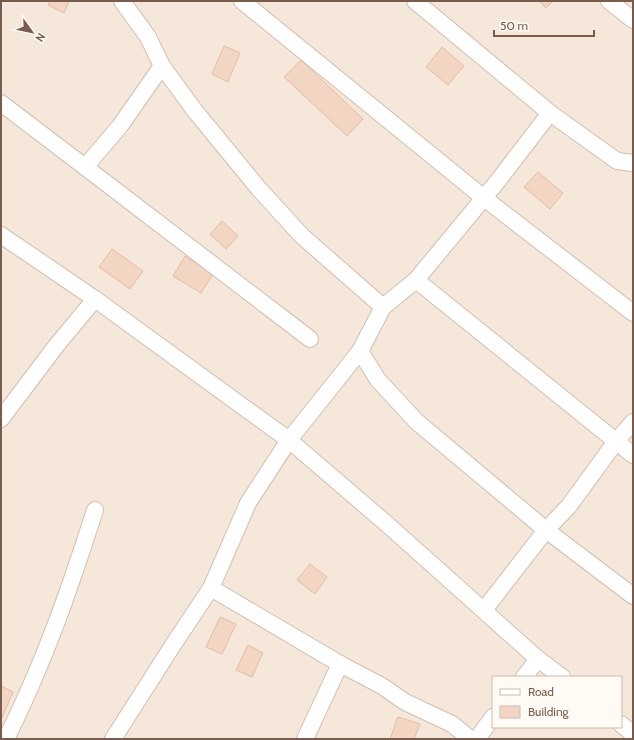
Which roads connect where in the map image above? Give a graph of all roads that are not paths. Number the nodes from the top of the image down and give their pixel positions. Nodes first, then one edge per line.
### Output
1 (122, 1) edge
2 (242, 1) edge
3 (415, 1) edge
4 (609, 1) edge
5 (633, 20) edge
6 (162, 66) junction
7 (1, 103) edge
8 (550, 113) junction
9 (633, 163) edge
10 (85, 167) junction
11 (484, 198) junction
12 (1, 235) edge
13 (416, 280) junction
14 (95, 300) junction
15 (383, 307) junction
16 (633, 313) edge
17 (310, 339) dead end
18 (360, 351) junction
19 (1, 419) edge
20 (633, 422) edge
21 (289, 440) junction
22 (617, 440) junction
23 (633, 455) edge
24 (94, 510) dead end
25 (546, 530) junction
26 (211, 588) junction
27 (633, 596) edge
28 (484, 610) junction
29 (538, 659) junction
30 (340, 664) junction
31 (525, 676) edge
32 (561, 676) edge
33 (492, 718) edge
34 (622, 725) edge
35 (633, 734) edge
36 (6, 739) edge
37 (114, 739) edge
38 (304, 739) edge
39 (470, 739) edge
40 (478, 739) edge

1 - 6 street
2 - 11 street
3 - 8 street
4 - 5 street
6 - 10 street
6 - 15 street
7 - 10 street
8 - 9 street
8 - 11 street
10 - 17 street
11 - 13 street
11 - 16 street
12 - 14 street
13 - 15 street
13 - 22 street
14 - 19 street
14 - 21 street
15 - 18 street
18 - 21 street
18 - 25 street
20 - 22 street
21 - 26 street
21 - 28 street
22 - 23 street
22 - 25 street
24 - 36 street
25 - 27 street
25 - 28 street
26 - 30 street
26 - 37 street
28 - 29 street
29 - 31 street
29 - 32 street
30 - 38 street
30 - 39 street
33 - 40 street
34 - 35 street

